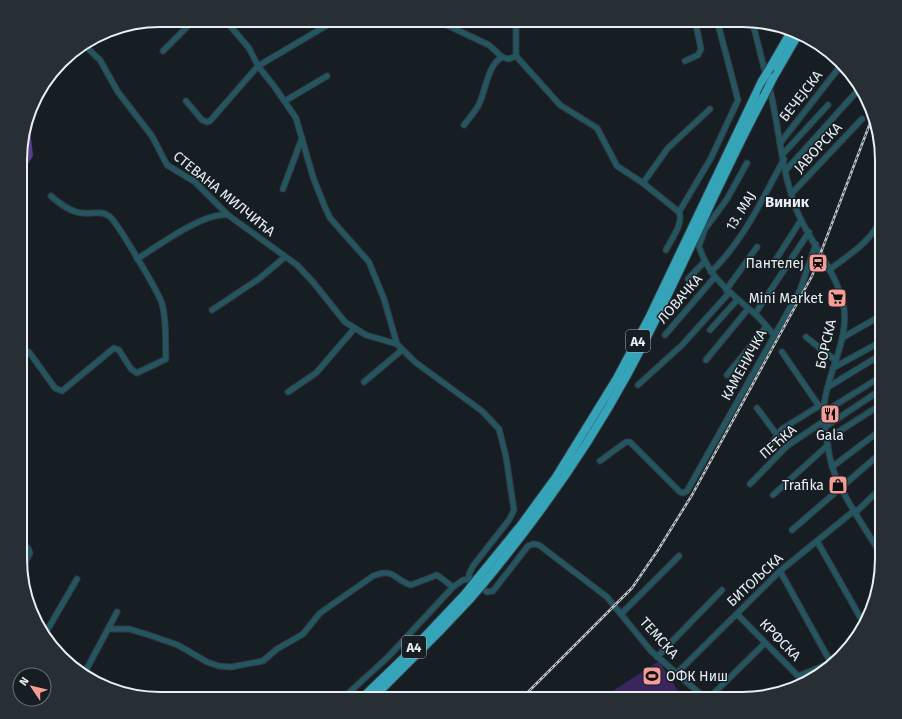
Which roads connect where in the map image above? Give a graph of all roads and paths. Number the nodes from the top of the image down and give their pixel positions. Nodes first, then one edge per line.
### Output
1 (187, 27) edge
2 (231, 27) edge
3 (324, 27) edge
4 (451, 27) edge
5 (516, 27) edge
6 (697, 27) edge
7 (719, 27) edge
8 (754, 28) edge
9 (789, 35) edge
10 (796, 39) edge
11 (88, 48) edge
12 (163, 51) dead end
13 (516, 56) junction
14 (502, 57) junction
15 (685, 61) dead end
16 (258, 66) junction
17 (838, 69) edge
18 (327, 76) dead end
19 (856, 92) edge
20 (186, 100) dead end
21 (285, 101) junction
22 (828, 105) dead end
23 (710, 109) dead end
24 (862, 118) dead end
25 (464, 125) dead end
26 (302, 138) junction
27 (780, 143) junction
28 (783, 157) junction
29 (747, 163) dead end
30 (786, 170) junction
31 (642, 182) junction
32 (283, 189) dead end
33 (792, 193) junction
34 (51, 196) dead end
35 (679, 212) junction
36 (228, 215) junction
37 (801, 220) junction
38 (809, 232) junction
39 (875, 232) edge
40 (816, 244) junction
41 (758, 247) dead end
42 (666, 250) dead end
43 (285, 257) junction
44 (137, 259) junction
45 (705, 261) junction
46 (775, 261) dead end
47 (829, 270) junction
48 (711, 272) junction
49 (714, 278) junction
50 (688, 280) dead end
51 (728, 292) junction
52 (737, 300) junction
53 (748, 309) junction
54 (212, 310) dead end
55 (755, 314) junction
56 (875, 319) edge
57 (766, 327) junction
58 (354, 328) junction
59 (710, 330) dead end
60 (665, 335) dead end
61 (774, 335) junction
62 (806, 337) dead end
63 (842, 338) junction
64 (397, 344) junction
65 (875, 344) edge
66 (402, 350) junction
67 (29, 352) dead end
68 (782, 352) dead end
69 (875, 358) edge
70 (706, 360) dead end
71 (835, 360) junction
72 (834, 368) junction
73 (727, 375) dead end
74 (875, 380) edge
75 (364, 382) dead end
76 (638, 385) dead end
77 (828, 387) junction
78 (288, 392) dead end
79 (875, 395) edge
80 (821, 406) junction
81 (757, 408) dead end
82 (875, 409) edge
83 (824, 412) junction
84 (824, 421) junction
85 (825, 427) junction
86 (875, 434) edge
87 (777, 435) junction
88 (827, 442) junction
89 (769, 447) dead end
90 (875, 458) edge
91 (600, 461) dead end
92 (832, 467) junction
93 (750, 484) dead end
94 (842, 487) junction
95 (875, 493) edge
96 (773, 495) dead end
97 (855, 511) junction
98 (792, 530) dead end
99 (817, 542) junction
100 (875, 544) edge
101 (27, 547) edge
102 (679, 556) dead end
103 (27, 559) edge
104 (780, 571) junction
105 (77, 579) dead end
106 (476, 580) junction
107 (453, 587) junction
108 (722, 590) dead end
109 (468, 596) junction
110 (118, 612) dead end
111 (622, 613) junction
112 (736, 614) junction
113 (861, 618) edge
114 (108, 629) junction
115 (47, 630) edge
116 (765, 643) junction
117 (657, 657) junction
118 (829, 659) edge
119 (86, 670) edge
120 (814, 671) edge
121 (676, 674) junction
122 (350, 692) edge
123 (368, 692) edge
124 (379, 692) edge
125 (698, 692) edge
126 (714, 692) edge

1 - 12 street
2 - 16 street
3 - 16 street
4 - 14 street
5 - 13 street
6 - 15 street
7 - 35 street
8 - 27 street, БОРСКА
9 - 106 highway, A4, bridge
10 - 106 highway, A4, bridge
11 - 36 street, СТЕВАНА МИЛЧИЋА
13 - 14 street
13 - 31 street
14 - 25 street
16 - 20 street
16 - 21 street
17 - 27 street, БЕЧЕЈСКА
18 - 21 street
19 - 30 street
21 - 26 street
22 - 28 street, 13. МАЈ
23 - 31 street
24 - 33 street, ЈАВОРСКА
26 - 32 street
26 - 64 street
27 - 28 street, БОРСКА
28 - 30 street, БОРСКА
28 - 48 street, 13. МАЈ
29 - 45 street
30 - 33 street, БОРСКА
31 - 35 street
33 - 37 street, БОРСКА
34 - 44 street
35 - 42 street
36 - 43 street, СТЕВАНА МИЛЧИЋА
36 - 44 street
37 - 38 street, БОРСКА
37 - 46 street
38 - 40 street, БОРСКА
38 - 55 street
39 - 47 street
40 - 47 street, БОРСКА
40 - 61 street, КАМЕНИЧКА
41 - 51 street
43 - 54 street
43 - 58 street, СТЕВАНА МИЛЧИЋА
44 - 67 street
45 - 48 street
45 - 50 street
47 - 63 street, БОРСКА
48 - 49 street
49 - 51 street
49 - 60 street, ЛОВАЧКА
51 - 52 street
51 - 76 street
52 - 53 street
52 - 59 street
53 - 55 street
53 - 70 street
55 - 57 street
56 - 63 street
57 - 61 street
57 - 73 street
58 - 64 street, СТЕВАНА МИЛЧИЋА
58 - 78 street
61 - 91 street, КАМЕНИЧКА
62 - 71 street
63 - 71 street, БОРСКА
64 - 66 street
65 - 72 street
66 - 75 street
66 - 106 street
68 - 80 street
69 - 77 street
71 - 72 street, БОРСКА
72 - 77 street, БОРСКА
74 - 83 street
77 - 80 street, БОРСКА
79 - 85 street
80 - 83 street, БОРСКА
80 - 87 street
81 - 87 street
82 - 88 street
83 - 84 street, БОРСКА
84 - 85 street, БОРСКА
84 - 93 street, ПЕЋКА
85 - 88 street, БОРСКА
86 - 92 street
87 - 89 street
88 - 92 street, БОРСКА
88 - 96 street
90 - 94 street
92 - 94 street, БОРСКА
94 - 97 street, БОРСКА
94 - 98 street
95 - 97 street, БИТОЉСКА
97 - 99 street, БИТОЉСКА
97 - 100 street, БОРСКА
99 - 104 street, БИТОЉСКА
99 - 113 street
101 - 103 street
102 - 111 street
104 - 112 street, БИТОЉСКА
104 - 118 street
105 - 115 street
106 - 107 street
106 - 109 highway, A4, bridge
106 - 111 street, ТЕМСКА
107 - 114 street
107 - 122 street
108 - 117 street
109 - 123 highway, A4
109 - 124 highway, A4
110 - 114 street
111 - 117 street, ТЕМСКА
112 - 116 street, КРФСКА
112 - 121 street, БИТОЉСКА
114 - 119 street
116 - 120 street, КРФСКА
116 - 126 street
117 - 121 street, ТЕМСКА
121 - 125 street, ТЕМСКА

